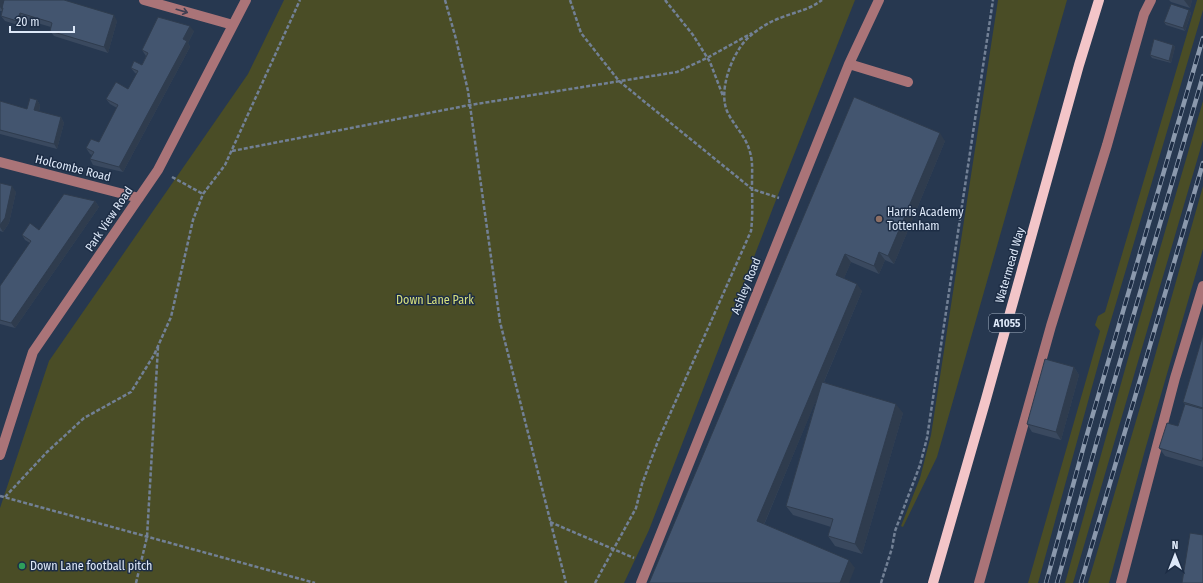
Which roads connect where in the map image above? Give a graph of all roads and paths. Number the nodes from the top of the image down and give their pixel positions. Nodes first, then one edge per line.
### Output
1 (144, 0) edge
2 (246, 0) edge
3 (300, 0) edge
4 (445, 0) edge
5 (570, 0) edge
6 (665, 0) edge
7 (822, 0) edge
8 (879, 0) edge
9 (993, 0) edge
10 (1099, 0) edge
11 (1151, 0) edge
12 (765, 25) junction
13 (233, 26) junction
14 (707, 58) junction
15 (849, 64) junction
16 (618, 81) junction
17 (908, 82) dead end
18 (724, 97) junction
19 (470, 106) junction
20 (231, 152) junction
21 (0, 162) edge
22 (158, 170) junction
23 (752, 189) junction
24 (203, 194) junction
25 (139, 198) junction
26 (786, 200) dead end
27 (1203, 286) edge
28 (159, 345) junction
29 (0, 455) edge
30 (0, 496) edge
31 (5, 497) junction
32 (550, 522) junction
33 (147, 537) junction
34 (613, 549) junction
35 (640, 561) dead end
36 (136, 583) edge
37 (314, 583) edge
38 (566, 583) edge
39 (595, 583) edge
40 (641, 583) edge
41 (880, 583) edge
42 (933, 583) edge
43 (979, 583) edge
44 (1121, 583) edge

1 -> 13 street
2 - 13 street, Park View Road
3 - 20 path
4 - 19 path
5 - 16 path
6 - 14 path
7 - 12 path
8 - 15 street, Ashley Road
9 - 41 path
10 - 42 main road, Watermead Way / A1055
11 - 43 street
12 - 14 path
12 - 18 path
13 - 22 street, Park View Road
14 - 16 path
14 - 18 path
15 - 17 street
15 - 40 street, Ashley Road
16 - 19 path
16 - 23 path
18 - 23 path
19 - 20 path
19 - 32 path
20 - 24 path
21 - 25 street, Holcombe Road
22 - 24 path
22 - 25 street, Park View Road
23 - 26 path
23 - 34 path
24 - 28 path
25 - 29 street, Park View Road
27 - 44 street
28 - 31 path
28 - 33 path
30 - 31 path
31 - 33 path
32 - 34 path
32 - 38 path
33 - 36 path
33 - 37 path
34 - 35 path
34 - 39 path

